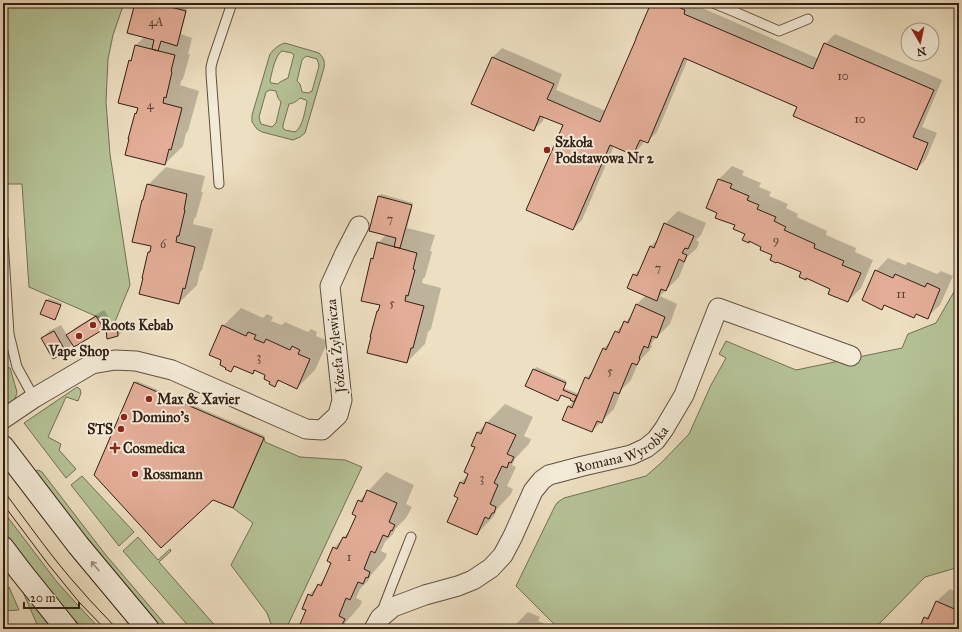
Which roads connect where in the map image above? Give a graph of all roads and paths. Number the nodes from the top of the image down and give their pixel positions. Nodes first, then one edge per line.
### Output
1 (232, 3) edge
2 (713, 3) edge
3 (733, 3) edge
4 (735, 12) junction
5 (808, 19) dead end
6 (219, 184) dead end
7 (359, 226) dead end
8 (3, 239) edge
9 (851, 356) dead end
10 (34, 398) junction
11 (3, 419) edge
12 (3, 447) edge
13 (411, 538) dead end
14 (3, 548) edge
15 (377, 624) edge
16 (67, 629) edge
17 (148, 629) edge

1 - 6 lane
2 - 4 lane
3 - 4 lane
4 - 5 lane
7 - 10 street, Józefa Żylewicza
8 - 10 lane
9 - 15 street, Romana Wyrobka
10 - 11 street, Józefa Żylewicza
17 -> 12 main road
13 - 15 lane
14 - 16 main road

